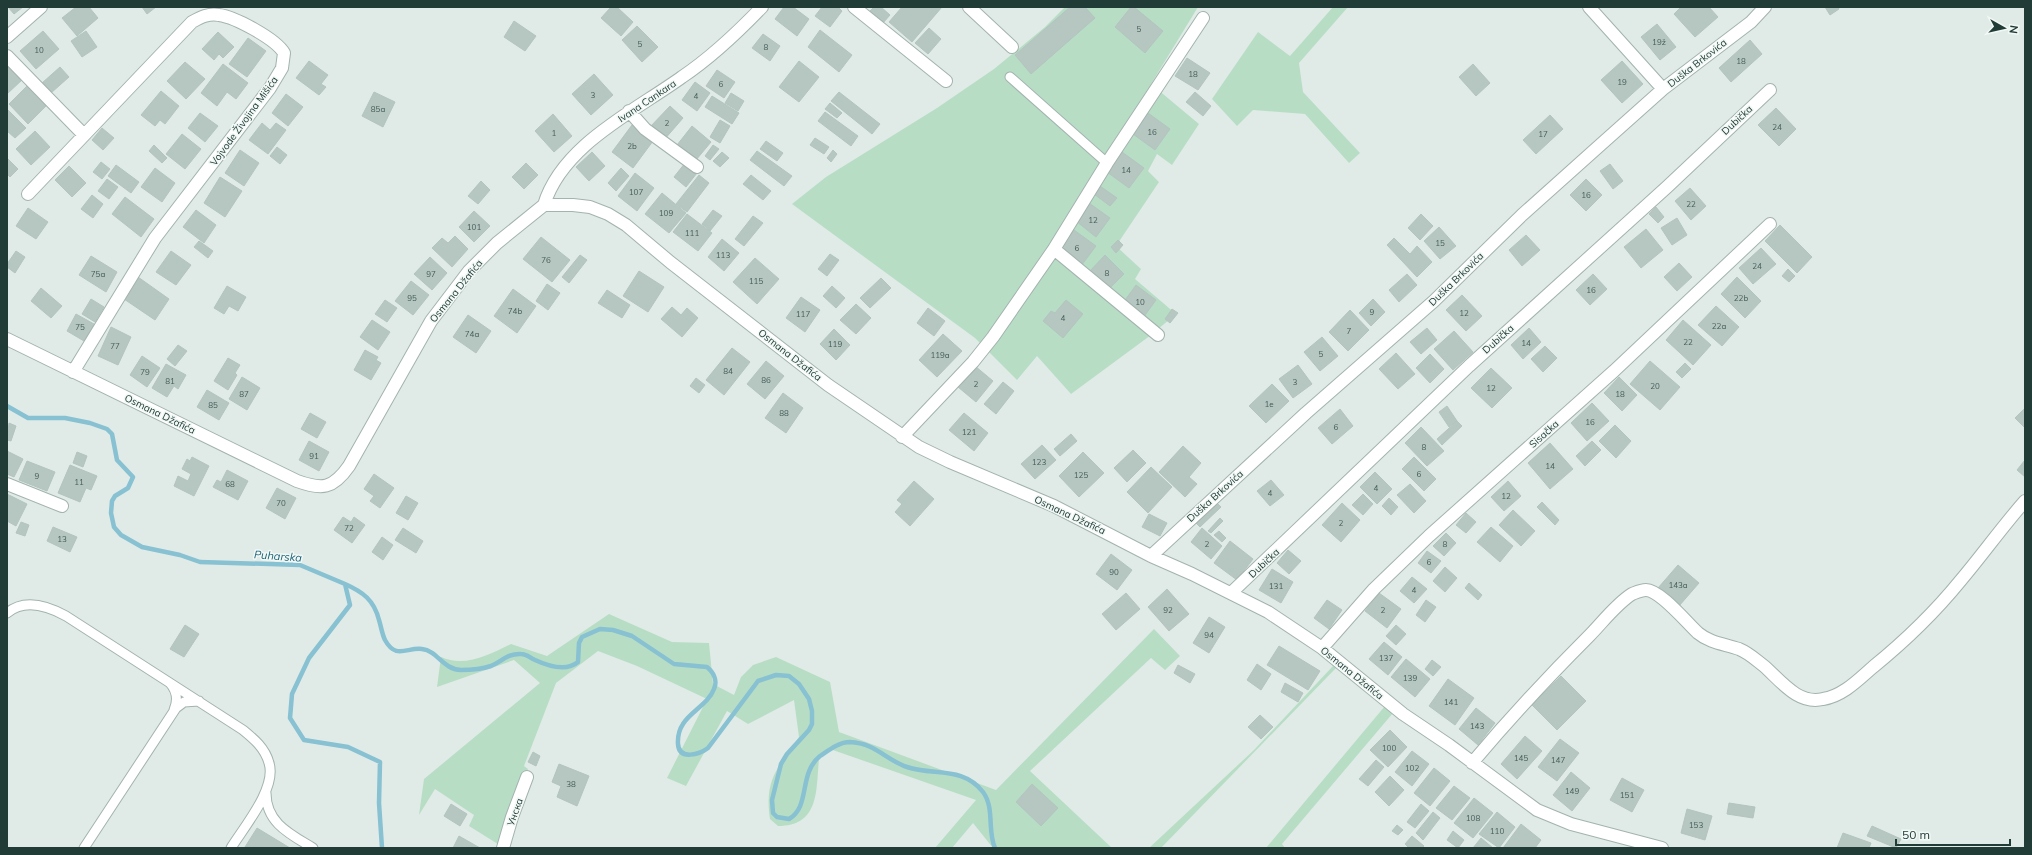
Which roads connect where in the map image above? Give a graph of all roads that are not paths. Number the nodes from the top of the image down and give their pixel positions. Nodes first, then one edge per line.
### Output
1 (41, 7) edge
2 (762, 7) edge
3 (854, 7) edge
4 (969, 7) edge
5 (1589, 7) edge
6 (1765, 7) edge
7 (1203, 18) dead end
8 (7, 37) edge
9 (1012, 47) dead end
10 (7, 56) edge
11 (1010, 77) dead end
12 (946, 81) dead end
13 (1663, 89) junction
14 (1770, 90) dead end
15 (629, 112) junction
16 (84, 135) junction
17 (1107, 163) junction
18 (697, 167) dead end
19 (28, 194) dead end
20 (544, 205) junction
21 (1770, 224) dead end
22 (1054, 249) junction
23 (1158, 334) dead end
24 (7, 339) edge
25 (73, 372) junction
26 (902, 437) junction
27 (7, 484) edge
28 (2025, 501) edge
29 (62, 506) dead end
30 (1151, 556) junction
31 (1231, 593) junction
32 (7, 613) edge
33 (1322, 648) junction
34 (164, 678) junction
35 (204, 704) junction
36 (172, 713) junction
37 (1472, 763) junction
38 (527, 777) dead end
39 (266, 792) junction
40 (84, 848) edge
41 (231, 848) edge
42 (313, 848) edge
43 (503, 848) edge
44 (1662, 848) edge

1 - 8 street
2 - 15 street, Ivana Cankara
3 - 12 street
4 - 9 street
5 - 13 street
6 - 13 street, Duška Brkovića
7 - 17 street
10 - 16 street
11 - 17 lane
13 - 30 street, Duška Brkovića
14 - 31 street, Dubička
15 - 18 street
15 - 20 street, Ivana Cankara
16 - 19 street, Vojvode Živojina Mišića
16 - 25 street, Vojvode Živojina Mišića
17 - 22 street
20 - 25 street, Osmana Džafića
20 - 26 street, Osmana Džafića
21 - 33 street, Sisačka
22 - 23 street
22 - 26 street
24 - 25 street, Osmana Džafića
26 - 30 street, Osmana Džafića
27 - 29 street
28 - 37 street
30 - 31 street, Osmana Džafića
31 - 33 street, Osmana Džafića
32 - 34 lane
33 - 37 street, Osmana Džafića
34 - 35 lane
34 - 36 lane
35 - 36 lane
35 - 39 lane
36 - 40 lane
37 - 44 street, Osmana Džafića
38 - 43 street, Унска
39 - 41 lane
39 - 42 lane

